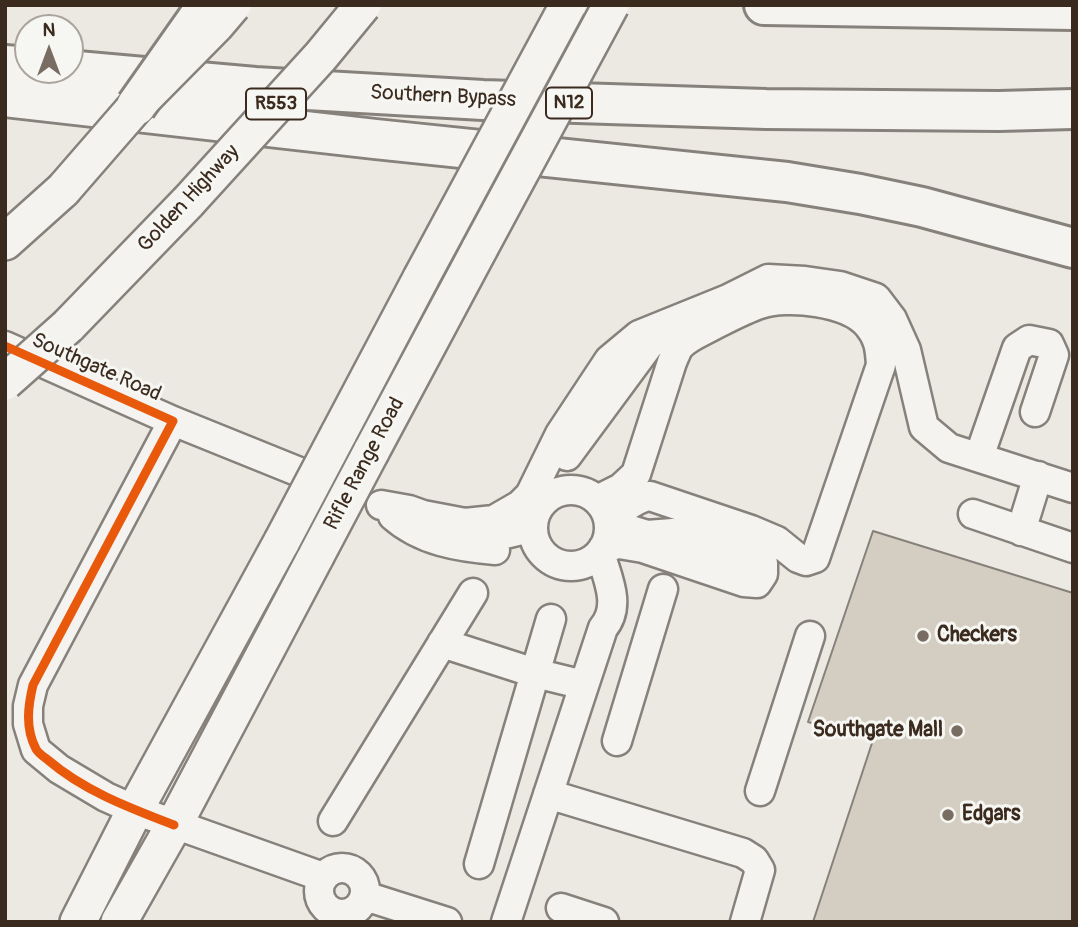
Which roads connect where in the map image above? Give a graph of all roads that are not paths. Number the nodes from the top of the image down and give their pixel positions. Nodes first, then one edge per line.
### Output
1 (207, 5) edge
2 (233, 5) edge
3 (362, 5) edge
4 (568, 5) edge
5 (611, 5) edge
6 (764, 5) edge
7 (1073, 10) edge
8 (84, 72) edge
9 (5, 97) edge
10 (135, 106) junction
11 (1073, 109) edge
12 (5, 242) edge
13 (1073, 248) edge
14 (681, 319) junction
15 (5, 346) edge
16 (5, 382) edge
17 (1035, 412) dead end
18 (173, 421) junction
19 (979, 457) junction
20 (1038, 476) junction
21 (1073, 488) edge
22 (546, 499) junction
23 (381, 505) junction
24 (973, 514) dead end
25 (604, 528) junction
26 (1021, 531) junction
27 (1073, 548) edge
28 (560, 562) junction
29 (663, 589) dead end
30 (473, 593) dead end
31 (551, 619) dead end
32 (603, 628) junction
33 (810, 636) dead end
34 (442, 643) junction
35 (535, 673) junction
36 (586, 680) junction
37 (632, 688) junction
38 (17, 721) edge
39 (617, 741) dead end
40 (760, 790) dead end
41 (548, 794) junction
42 (135, 810) junction
43 (333, 821) dead end
44 (174, 825) junction
45 (479, 864) dead end
46 (323, 877) junction
47 (365, 896) junction
48 (561, 908) dead end
49 (332, 917) edge
50 (78, 922) edge
51 (119, 922) edge
52 (447, 922) edge
53 (506, 922) edge
54 (604, 922) edge
55 (745, 922) edge

1 - 10 highway, bridge
2 - 10 main road, bridge
3 - 16 main road, Golden Highway / R553, bridge
4 - 42 main road, Rifle Range Road, bridge
5 - 44 main road, Rifle Range Road, bridge
6 - 7 highway
8 - 11 highway, Southern Bypass / N12
9 - 13 highway
10 - 12 main road, bridge
14 - 19 street
14 - 22 street
14 - 22 street
15 - 18 street, Southgate Road
17 - 19 street
18 - 23 street, Southgate Road
18 - 38 street
19 - 20 street
20 - 21 street
20 - 26 street
22 - 23 street, Southgate Road
22 - 25 street
22 - 28 street
23 - 28 street
24 - 26 street
25 - 25 street
25 - 28 street
25 - 32 street
26 - 27 street
28 - 32 street
29 - 37 street
30 - 34 street
31 - 35 street
32 - 36 street
33 - 40 street
34 - 35 street
34 - 43 street
35 - 36 street
35 - 45 street
36 - 37 street
36 - 41 street
37 - 39 street
38 - 42 street
41 - 53 street
41 - 55 street
42 - 44 street
42 - 50 main road, Rifle Range Road
44 - 46 street
44 - 51 main road, Rifle Range Road
46 - 47 street
46 - 49 street
47 - 49 street
47 - 52 street
48 - 54 street

